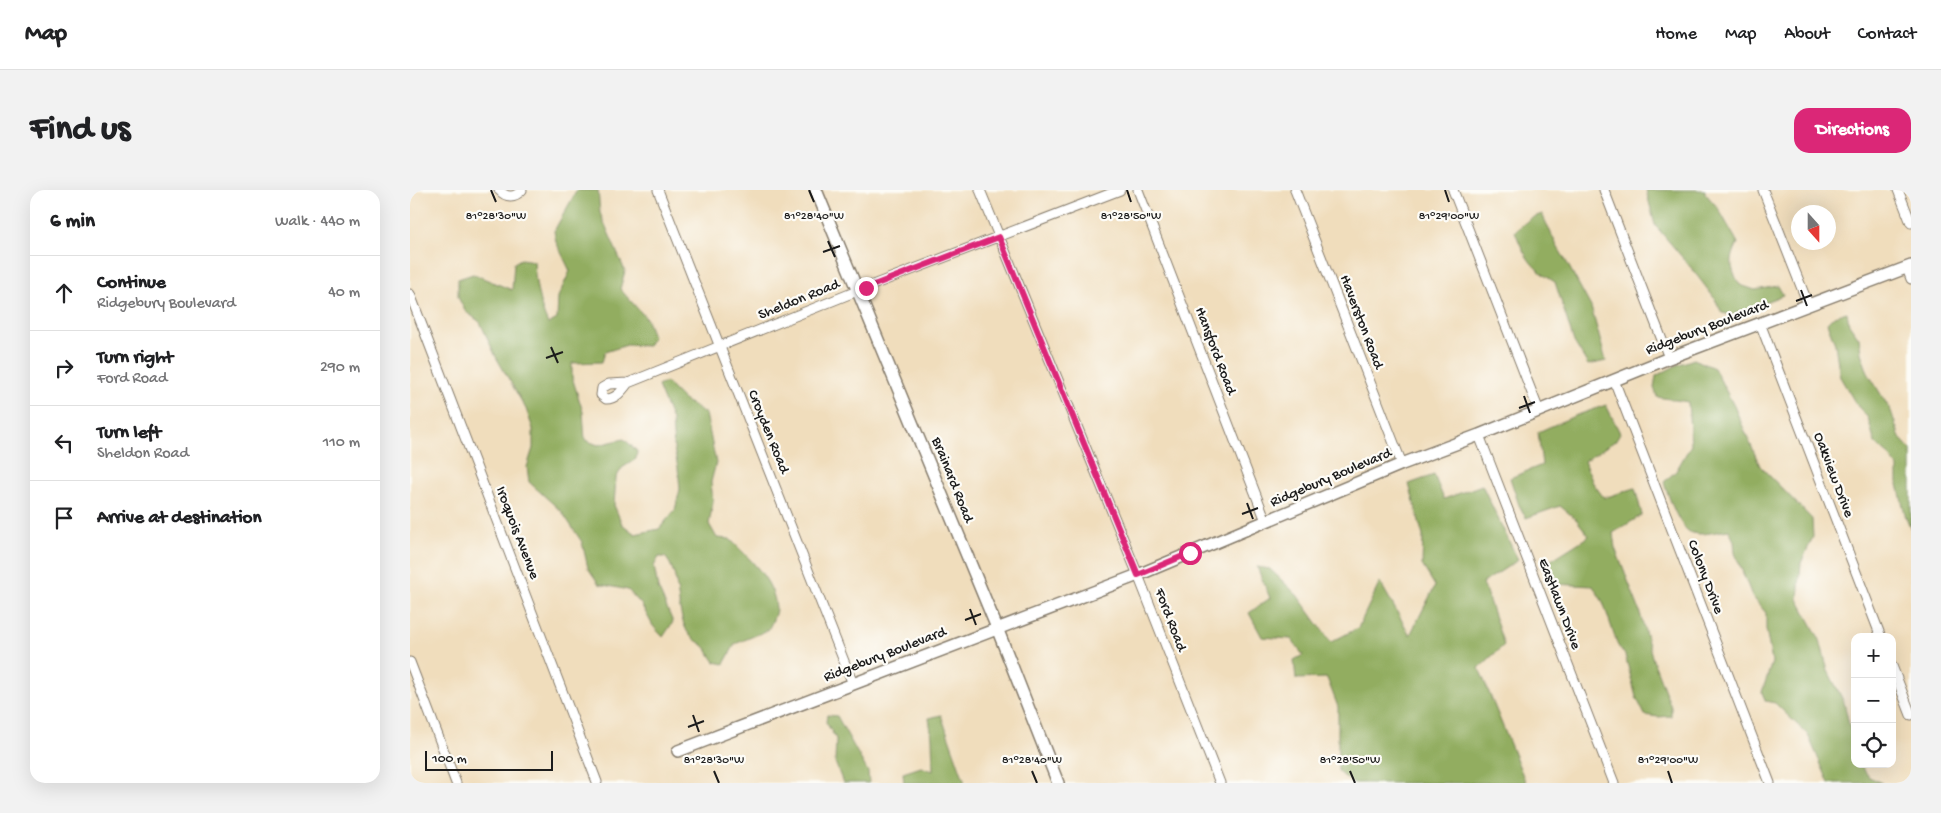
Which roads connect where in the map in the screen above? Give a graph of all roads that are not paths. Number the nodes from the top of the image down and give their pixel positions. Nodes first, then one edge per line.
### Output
1 (499, 190) edge
2 (522, 190) edge
3 (658, 190) edge
4 (816, 190) edge
5 (980, 190) edge
6 (1120, 190) edge
7 (1138, 190) edge
8 (1295, 190) edge
9 (1453, 190) edge
10 (1604, 190) edge
11 (1763, 190) edge
12 (1898, 190) edge
13 (1911, 223) edge
14 (999, 237) junction
15 (1910, 271) edge
16 (857, 291) junction
17 (410, 294) edge
18 (1808, 304) junction
19 (1760, 323) junction
20 (719, 347) junction
21 (1668, 358) junction
22 (1614, 380) junction
23 (628, 383) dead end
24 (1540, 411) junction
25 (1479, 435) junction
26 (1402, 464) junction
27 (1266, 521) junction
28 (1138, 575) junction
29 (996, 628) junction
30 (1879, 633) edge
31 (410, 662) edge
32 (1896, 676) edge
33 (853, 684) junction
34 (1911, 715) edge
35 (678, 751) dead end
36 (600, 782) edge
37 (456, 783) edge
38 (1058, 783) edge
39 (1220, 783) edge
40 (1614, 783) edge
41 (1770, 783) edge

1 - 2 street
3 - 20 street, Croyden Road
4 - 16 street, Brainard Road
5 - 14 street, Ford Road
6 - 14 street, Sheldon Road
7 - 27 street, Hansford Road
8 - 26 street, Haverston Road
9 - 24 street
10 - 21 street
11 - 18 street
12 - 13 street
14 - 16 street, Sheldon Road
14 - 28 street, Ford Road
15 - 18 street, Ridgebury Boulevard
16 - 20 street, Sheldon Road
16 - 29 street, Brainard Road
17 - 36 street, Iroquois Avenue
18 - 19 street, Ridgebury Boulevard
19 - 21 street, Ridgebury Boulevard
19 - 30 street, Oakview Drive
20 - 23 street, Sheldon Road
20 - 33 street, Croyden Road
21 - 22 street, Ridgebury Boulevard
22 - 24 street, Ridgebury Boulevard
22 - 41 street, Colony Drive
24 - 25 street, Ridgebury Boulevard
25 - 26 street, Ridgebury Boulevard
25 - 40 street, Eastlawn Drive
26 - 27 street, Ridgebury Boulevard
27 - 28 street, Ridgebury Boulevard
28 - 29 street, Ridgebury Boulevard
28 - 39 street, Ford Road
29 - 33 street, Ridgebury Boulevard
29 - 38 street, Brainard Road
31 - 37 street
32 - 34 street
33 - 35 street, Ridgebury Boulevard

